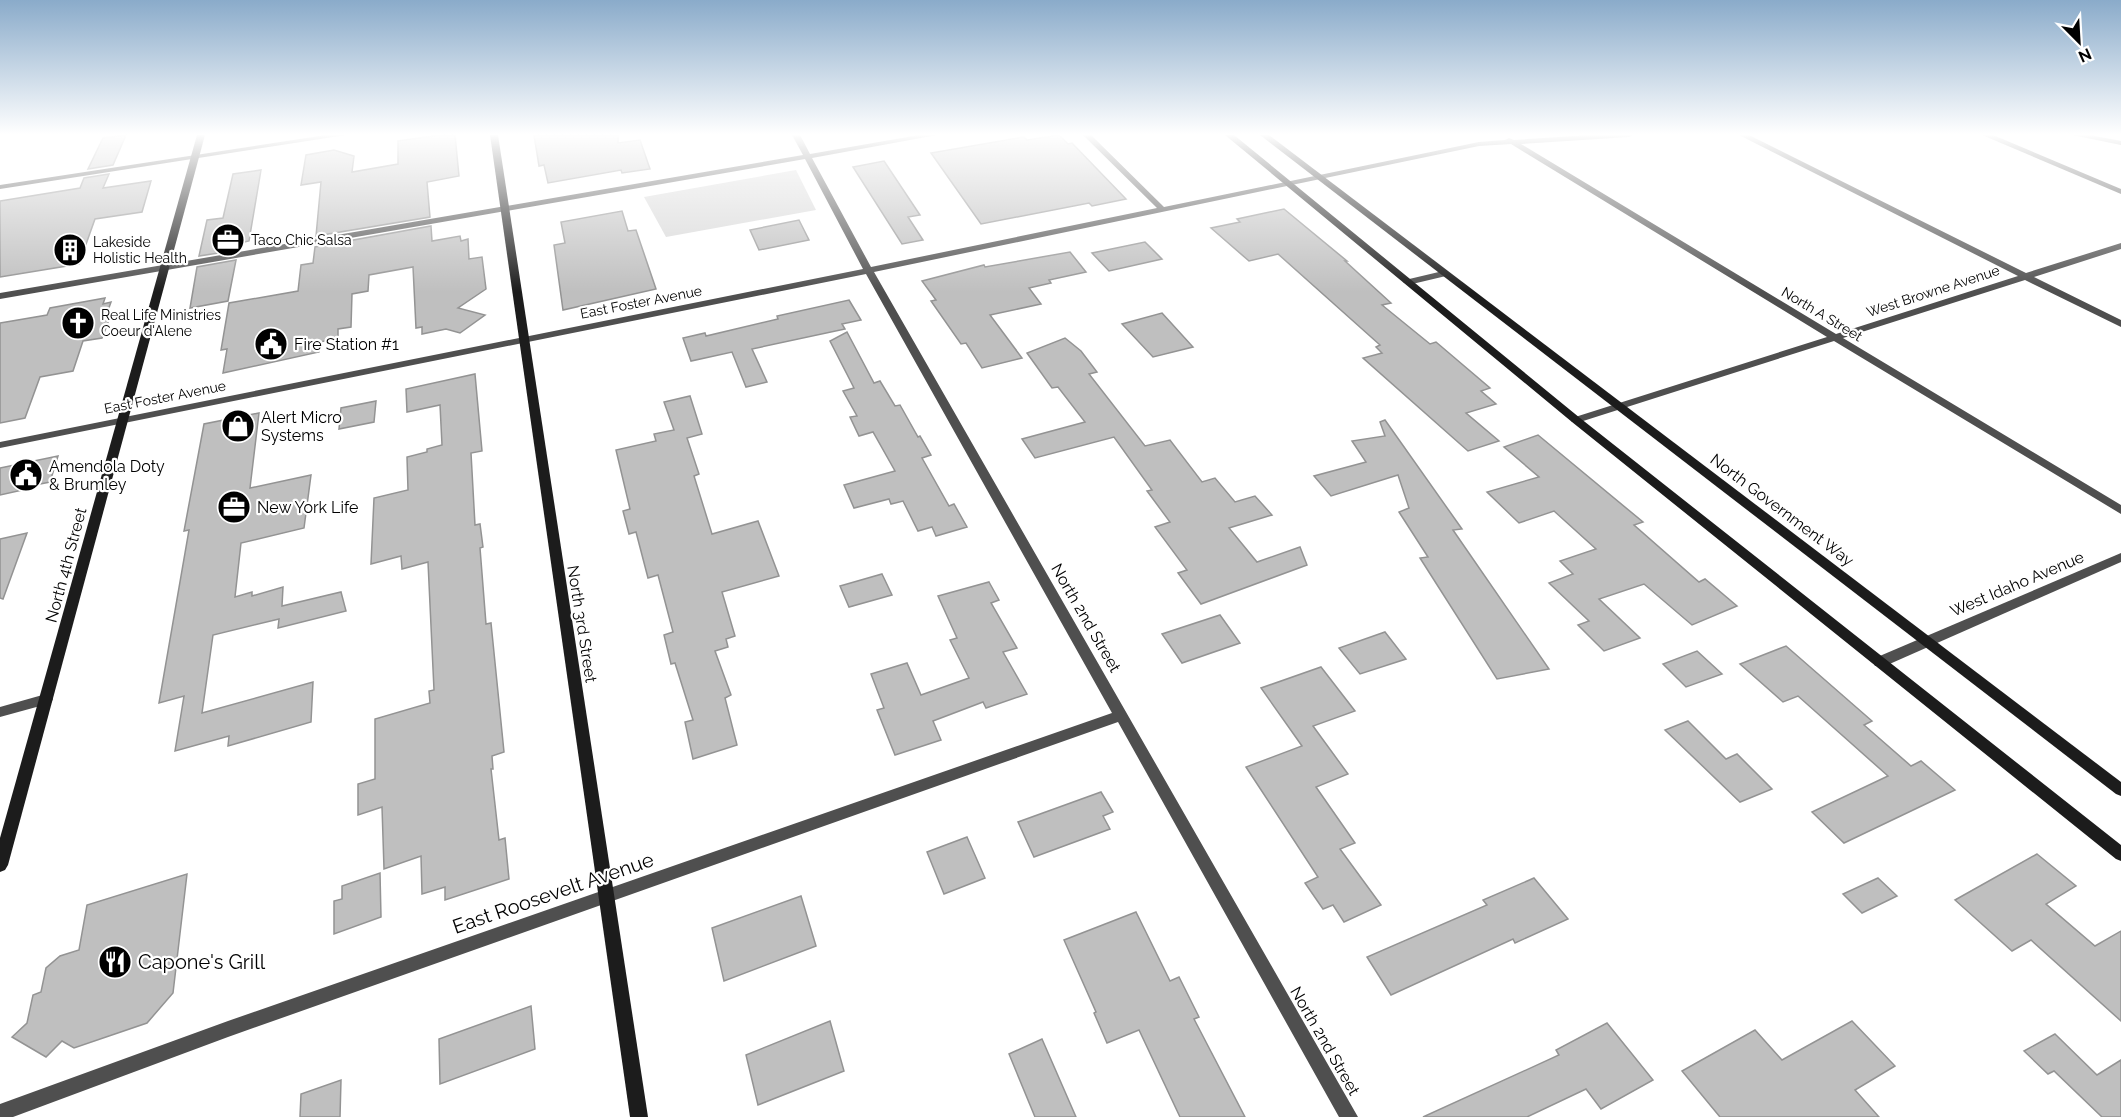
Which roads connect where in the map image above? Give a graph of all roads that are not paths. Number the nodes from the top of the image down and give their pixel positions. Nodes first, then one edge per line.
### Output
1 (187, 187) edge
2 (502, 187) edge
3 (631, 187) edge
4 (825, 187) edge
5 (1140, 187) edge
6 (1273, 187) edge
7 (1292, 187) edge
8 (1333, 187) edge
9 (1587, 187) edge
10 (1848, 187) edge
11 (506, 209) junction
12 (1163, 210) junction
13 (2121, 246) edge
14 (165, 267) junction
15 (869, 271) junction
16 (1443, 274) junction
17 (2026, 276) junction
18 (1408, 282) junction
19 (0, 296) edge
20 (2121, 324) edge
21 (1834, 337) junction
22 (523, 339) junction
23 (1617, 406) junction
24 (122, 420) junction
25 (1576, 420) junction
26 (0, 445) edge
27 (2121, 510) edge
28 (2121, 557) edge
29 (1926, 641) junction
30 (1880, 662) junction
31 (46, 699) junction
32 (0, 711) edge
33 (1122, 715) junction
34 (2121, 790) edge
35 (2121, 854) edge
36 (0, 865) edge
37 (608, 896) junction
38 (0, 1113) edge
39 (639, 1117) edge
40 (1349, 1117) edge

1 - 14 main road, North 4th Street
2 - 11 main road, North 3rd Street
3 - 11 street
4 - 15 street, North 2nd Street
5 - 12 street
6 - 12 street, East Foster Avenue
7 - 18 main road
8 - 16 main road, North Government Way
9 - 21 street, North A Street
10 - 17 street
11 - 14 street
11 - 22 main road, North 3rd Street
12 - 15 street, East Foster Avenue
13 - 17 street, West Browne Avenue
14 - 19 street
14 - 24 main road, North 4th Street
15 - 22 street, East Foster Avenue
15 - 33 street, North 2nd Street
16 - 18 street
16 - 23 main road, North Government Way
17 - 20 street
17 - 21 street, West Browne Avenue
18 - 25 main road
21 - 23 street, West Browne Avenue
21 - 27 street, North A Street
22 - 24 street, East Foster Avenue
22 - 37 main road, North 3rd Street
23 - 25 street
23 - 29 main road, North Government Way
24 - 26 street, East Foster Avenue
24 - 31 main road, North 4th Street
25 - 30 main road
28 - 29 street, West Idaho Avenue
29 - 30 street
29 - 34 main road, North Government Way
30 - 35 main road
31 - 32 street
31 - 36 main road, North 4th Street
33 - 37 street, East Roosevelt Avenue
33 - 40 street, North 2nd Street
37 - 38 street, East Roosevelt Avenue
37 - 39 main road, North 3rd Street

